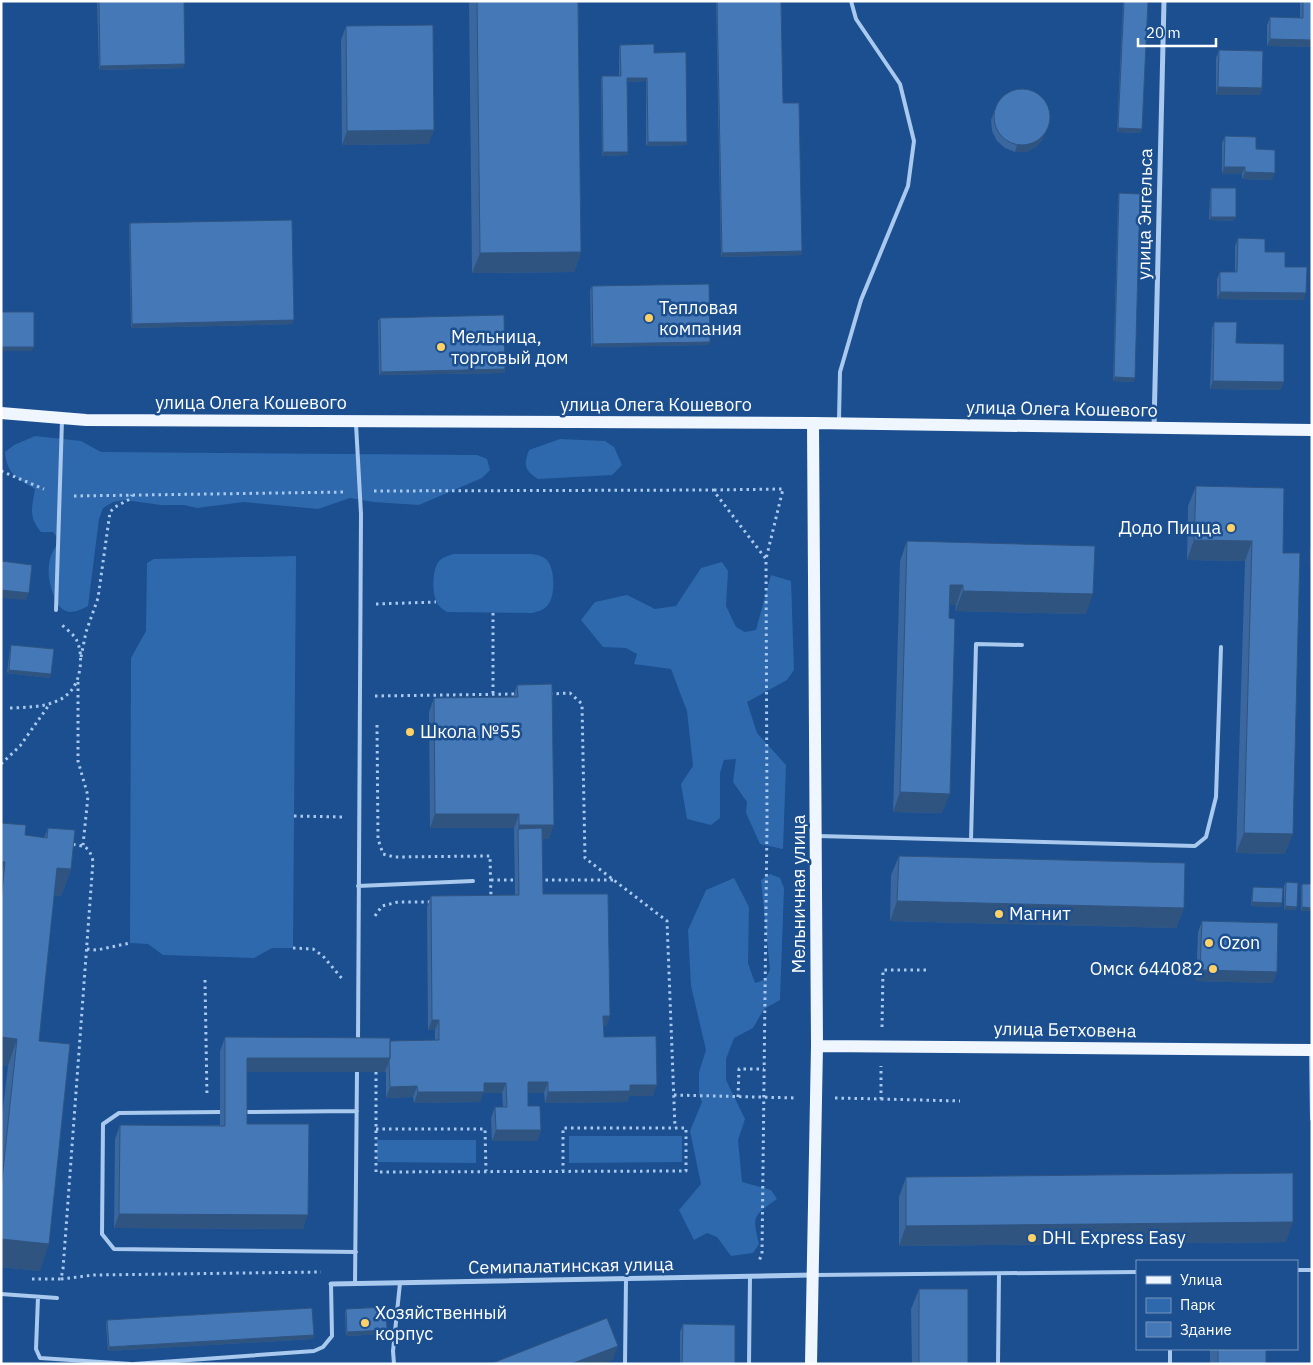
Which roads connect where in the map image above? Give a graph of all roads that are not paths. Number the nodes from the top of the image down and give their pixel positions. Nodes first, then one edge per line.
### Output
1 (851, 1) edge
2 (1164, 1) edge
3 (1, 412) edge
4 (62, 418) junction
5 (356, 421) junction
6 (813, 423) junction
7 (839, 424) junction
8 (1154, 427) junction
9 (1312, 430) edge
10 (56, 610) road end
11 (1022, 645) dead end
12 (1221, 647) dead end
13 (816, 836) junction
14 (971, 840) junction
15 (473, 882) dead end
16 (358, 886) junction
17 (817, 1046) junction
18 (1312, 1050) edge
19 (358, 1052) edge
20 (357, 1072) edge
21 (357, 1111) junction
22 (220, 1112) dead end
23 (242, 1112) edge
24 (1312, 1119) edge
25 (356, 1252) junction
26 (1298, 1270) edge
27 (1312, 1270) edge
28 (1136, 1272) edge
29 (999, 1274) junction
30 (812, 1276) junction
31 (750, 1277) junction
32 (626, 1279) junction
33 (400, 1283) junction
34 (331, 1284) joint
35 (355, 1284) junction
36 (1, 1294) edge
37 (38, 1297) junction
38 (58, 1298) dead end
39 (1170, 1350) edge
40 (133, 1364) edge
41 (394, 1364) edge
42 (625, 1364) edge
43 (749, 1364) edge
44 (811, 1364) edge
45 (998, 1364) edge
46 (1170, 1364) edge

1 - 7 lane
2 - 8 street, улица Энгельса
3 - 4 main road, улица Олега Кошевого
4 - 5 main road, улица Олега Кошевого
4 - 10 lane
5 - 6 main road, улица Олега Кошевого
5 - 16 lane
6 - 7 main road, улица Олега Кошевого
6 - 13 main road, Мельничная улица
7 - 8 main road, улица Олега Кошевого
8 - 9 main road, улица Олега Кошевого
11 - 14 lane
12 - 14 lane
13 - 14 lane
13 - 17 main road, Мельничная улица
15 - 16 lane
16 - 19 lane
17 - 18 main road, улица Бетховена
17 - 30 main road, Мельничная улица
18 - 24 lane
20 - 21 lane
21 - 23 lane
21 - 25 lane
22 - 25 lane
25 - 35 lane
26 - 27 lane
28 - 29 lane
29 - 30 lane
29 - 45 lane
30 - 31 street, Семипалатинская улица
30 - 44 main road, Мельничная улица
31 - 32 street, Семипалатинская улица
31 - 43 lane
32 - 33 street, Семипалатинская улица
32 - 42 lane
33 - 35 street, Семипалатинская улица
33 - 41 lane
34 - 35 street, Семипалатинская улица
34 - 40 lane
36 - 37 lane
37 - 38 lane
37 - 40 lane
39 - 46 lane

